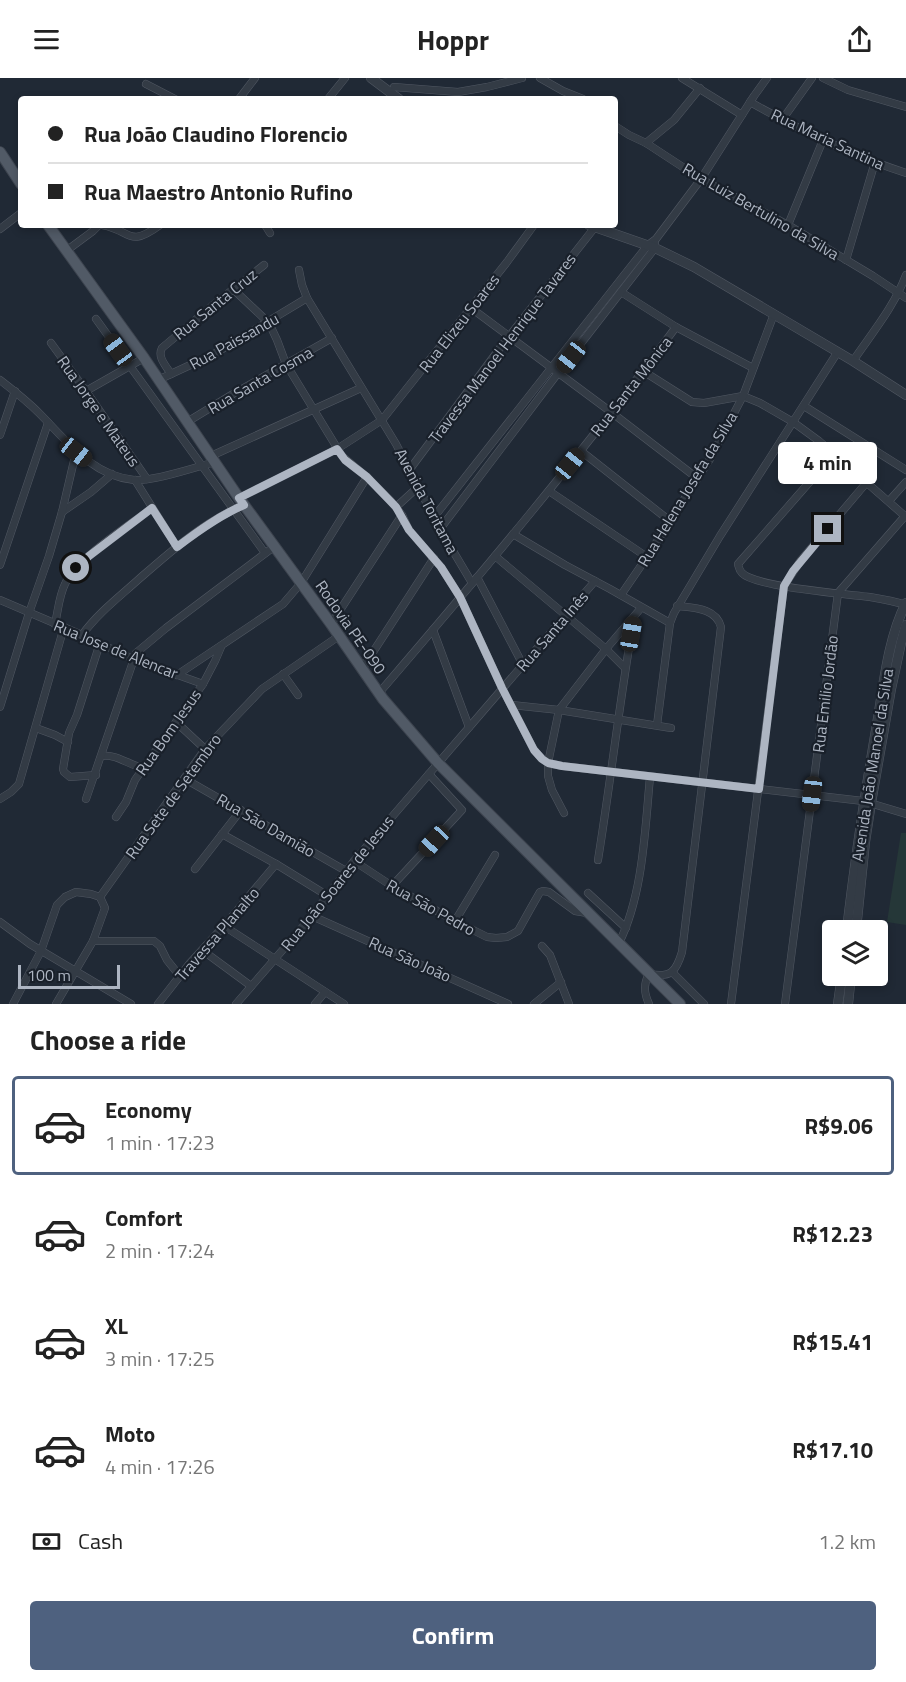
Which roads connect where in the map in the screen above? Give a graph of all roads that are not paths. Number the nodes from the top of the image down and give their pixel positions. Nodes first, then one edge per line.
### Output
1 (255, 78) edge
2 (345, 78) edge
3 (371, 78) edge
4 (391, 78) edge
5 (522, 78) edge
6 (540, 78) edge
7 (767, 78) edge
8 (812, 78) edge
9 (686, 79) edge
10 (828, 79) edge
11 (146, 84) dead end
12 (700, 88) junction
13 (394, 93) edge
14 (164, 96) edge
15 (241, 96) edge
16 (330, 96) edge
17 (575, 96) edge
18 (750, 102) junction
19 (906, 107) edge
20 (742, 115) junction
21 (782, 120) junction
22 (618, 128) edge
23 (823, 140) junction
24 (646, 143) junction
25 (0, 152) edge
26 (875, 162) junction
27 (906, 173) edge
28 (18, 179) edge
29 (701, 179) junction
30 (18, 215) edge
31 (788, 225) junction
32 (50, 228) edge
33 (98, 228) edge
34 (111, 228) edge
35 (155, 228) edge
36 (267, 228) edge
37 (532, 228) edge
38 (591, 228) edge
39 (599, 228) edge
40 (0, 229) edge
41 (270, 234) dead end
42 (653, 244) junction
43 (66, 251) junction
44 (846, 260) junction
45 (264, 265) dead end
46 (299, 270) dead end
47 (906, 275) edge
48 (233, 289) junction
49 (621, 292) junction
50 (898, 293) junction
51 (307, 298) junction
52 (906, 298) edge
53 (471, 308) junction
54 (774, 314) junction
55 (96, 319) dead end
56 (269, 323) junction
57 (676, 327) junction
58 (510, 336) junction
59 (332, 338) junction
60 (51, 343) dead end
61 (837, 353) junction
62 (144, 358) junction
63 (853, 361) junction
64 (286, 364) junction
65 (130, 366) junction
66 (550, 367) junction
67 (753, 368) junction
68 (643, 371) junction
69 (558, 373) junction
70 (171, 374) junction
71 (0, 380) edge
72 (158, 380) junction
73 (361, 388) junction
74 (15, 391) junction
75 (86, 391) junction
76 (906, 395) edge
77 (743, 396) junction
78 (804, 406) junction
79 (313, 409) junction
80 (611, 412) junction
81 (382, 420) junction
82 (508, 421) junction
83 (188, 422) junction
84 (793, 422) junction
85 (48, 423) junction
86 (517, 427) junction
87 (0, 435) edge
88 (337, 449) junction
89 (581, 451) junction
90 (76, 452) junction
91 (834, 454) junction
92 (213, 459) junction
93 (202, 466) junction
94 (410, 469) junction
95 (906, 470) edge
96 (112, 474) junction
97 (367, 477) junction
98 (697, 478) junction
99 (147, 479) junction
100 (135, 480) junction
101 (867, 482) junction
102 (906, 482) edge
103 (418, 487) junction
104 (549, 491) junction
105 (242, 501) junction
106 (889, 501) junction
107 (396, 507) junction
108 (152, 508) junction
109 (233, 509) junction
110 (62, 512) junction
111 (402, 515) junction
112 (434, 516) junction
113 (906, 517) edge
114 (670, 521) junction
115 (440, 530) junction
116 (513, 534) junction
117 (275, 546) junction
118 (177, 547) junction
119 (265, 553) junction
120 (495, 556) junction
121 (647, 557) junction
122 (434, 558) junction
123 (0, 565) edge
124 (474, 580) junction
125 (595, 581) junction
126 (301, 583) junction
127 (784, 586) junction
128 (838, 593) junction
129 (621, 595) junction
130 (460, 597) junction
131 (0, 600) edge
132 (677, 606) junction
133 (641, 608) junction
134 (905, 608) edge
135 (29, 613) junction
136 (565, 616) junction
137 (634, 617) junction
138 (670, 623) junction
139 (55, 624) junction
140 (332, 624) junction
141 (906, 625) edge
142 (64, 627) junction
143 (433, 630) junction
144 (82, 635) junction
145 (339, 636) junction
146 (100, 643) junction
147 (221, 647) junction
148 (606, 650) junction
149 (133, 659) junction
150 (523, 665) junction
151 (362, 669) junction
152 (625, 669) junction
153 (283, 674) junction
154 (177, 675) junction
155 (202, 684) junction
156 (502, 688) junction
157 (379, 693) junction
158 (298, 695) dead end
159 (512, 705) junction
160 (0, 706) edge
161 (559, 710) junction
162 (618, 720) junction
163 (176, 722) junction
164 (657, 725) junction
165 (469, 727) junction
166 (36, 728) junction
167 (671, 728) dead end
168 (68, 742) junction
169 (205, 748) junction
170 (102, 756) junction
171 (438, 763) junction
172 (548, 763) junction
173 (143, 768) junction
174 (612, 772) junction
175 (429, 774) junction
176 (96, 775) junction
177 (650, 777) junction
178 (184, 779) junction
179 (702, 783) junction
180 (759, 789) junction
181 (812, 794) junction
182 (0, 799) edge
183 (86, 799) dead end
184 (867, 802) junction
185 (241, 810) junction
186 (905, 812) edge
187 (564, 813) dead end
188 (116, 818) dead end
189 (222, 834) junction
190 (862, 842) junction
191 (495, 855) dead end
192 (598, 860) dead end
193 (354, 861) junction
194 (276, 864) junction
195 (195, 869) dead end
196 (346, 871) junction
197 (392, 886) junction
198 (588, 893) dead end
199 (328, 896) junction
200 (100, 897) junction
201 (590, 914) junction
202 (312, 916) junction
203 (849, 920) edge
204 (857, 920) edge
205 (455, 921) junction
206 (0, 922) edge
207 (224, 926) junction
208 (626, 928) junction
209 (93, 941) junction
210 (619, 943) junction
211 (542, 946) dead end
212 (202, 950) junction
213 (41, 951) junction
214 (275, 959) junction
215 (75, 972) junction
216 (672, 972) junction
217 (649, 974) junction
218 (179, 975) junction
219 (561, 982) junction
220 (251, 986) junction
221 (840, 986) edge
222 (850, 986) edge
223 (325, 992) junction
224 (118, 996) junction
225 (646, 1003) edge
226 (13, 1004) edge
227 (56, 1004) edge
228 (113, 1004) edge
229 (131, 1004) edge
230 (158, 1004) edge
231 (236, 1004) edge
232 (315, 1004) edge
233 (344, 1004) edge
234 (508, 1004) edge
235 (534, 1004) edge
236 (569, 1004) edge
237 (680, 1004) edge
238 (704, 1004) edge
239 (731, 1004) edge
240 (785, 1004) edge
241 (838, 1004) edge
242 (848, 1004) edge

1 - 15 street
2 - 16 street
3 - 13 street
4 - 13 street
5 - 13 street
6 - 17 street
7 - 18 street
8 - 21 street
9 - 12 street
10 - 19 street
11 - 14 street
12 - 20 street
12 - 24 street
18 - 20 street
18 - 21 street, Rua Maria Santina
20 - 29 street
21 - 23 street, Rua Maria Santina
22 - 24 street, Rua Luiz Bertulino da Silva
23 - 26 street, Rua Maria Santina
23 - 31 street
24 - 29 street, Rua Luiz Bertulino da Silva
25 - 28 main road
26 - 27 street, Rua Maria Santina
26 - 44 street
29 - 31 street, Rua Luiz Bertulino da Silva
29 - 42 street
30 - 40 street
31 - 44 street, Rua Luiz Bertulino da Silva
32 - 43 main road, Rodovia PE-090
33 - 43 street
34 - 35 street
36 - 41 street
37 - 53 street, Rua Elizeu Soares
38 - 58 street, Travessa Manoel Henrique Tavares
39 - 42 street
42 - 49 street
42 - 54 street
42 - 66 street
43 - 62 main road, Rodovia PE-090
44 - 50 street, Rua Luiz Bertulino da Silva
45 - 48 street, Rua Santa Cruz
46 - 51 street, Avenida Toritama
47 - 50 street
48 - 56 street
48 - 70 street, Rua Santa Cruz
49 - 57 street
49 - 69 street
50 - 52 street, Rua Luiz Bertulino da Silva
50 - 63 street
51 - 56 street, Rua Paissandu
51 - 59 street, Avenida Toritama
53 - 58 street
53 - 81 street, Rua Elizeu Soares
54 - 61 street
54 - 67 street, Rua Helena Josefa da Silva
55 - 65 street
56 - 64 street, Avenida Toritama
56 - 70 street, Rua Paissandu
57 - 67 street
57 - 68 street, Rua Santa Mônica
58 - 66 street
58 - 94 street, Travessa Manoel Henrique Tavares
59 - 64 street, Rua Santa Cosma
59 - 73 street, Avenida Toritama
60 - 75 street, Rua Jorge e Mateus
61 - 63 street
61 - 78 street
62 - 65 street
62 - 72 main road, Rodovia PE-090
63 - 76 street
64 - 79 street, Avenida Toritama
64 - 83 street, Rua Santa Cosma
65 - 75 street
65 - 93 street
66 - 69 street
66 - 82 street
67 - 77 street, Rua Helena Josefa da Silva
68 - 77 street
68 - 80 street, Rua Santa Mônica
69 - 80 street
69 - 86 street
70 - 72 street, Rua Paissandu
71 - 74 street
72 - 83 main road, Rodovia PE-090
73 - 79 street
73 - 81 street, Avenida Toritama
74 - 85 street
74 - 87 street
75 - 99 street, Rua Jorge e Mateus
77 - 84 street
77 - 98 street, Rua Helena Josefa da Silva
78 - 84 street
78 - 95 street
79 - 88 street, Avenida Toritama
79 - 92 street
80 - 89 street, Rua Santa Mônica
80 - 98 street
81 - 88 street, Rua Elizeu Soares
81 - 94 street, Avenida Toritama
82 - 86 street
82 - 112 street
83 - 92 main road, Rodovia PE-090
84 - 91 street
84 - 132 street
85 - 90 street
85 - 123 street
86 - 115 street
88 - 97 street, Avenida Toritama
88 - 105 street, Rua Elizeu Soares
89 - 104 street, Rua Santa Mônica
89 - 114 street
90 - 96 street
90 - 110 street
91 - 101 street
91 - 127 street
92 - 93 street
92 - 105 main road, Rodovia PE-090
93 - 99 street
93 - 109 street
94 - 103 street, Avenida Toritama
96 - 100 street
96 - 110 street
97 - 107 street, Avenida Toritama
97 - 126 street
98 - 114 street, Rua Helena Josefa da Silva
99 - 100 street
100 - 108 street
101 - 106 street
101 - 127 street
102 - 106 street
103 - 107 street
103 - 112 street, Avenida Toritama
104 - 116 street, Rua Santa Mônica
104 - 121 street
105 - 109 street, Rua Elizeu Soares
105 - 117 main road, Rodovia PE-090
106 - 113 street
107 - 111 street, Avenida Toritama
108 - 118 street
108 - 139 street
109 - 118 street, Rua Elizeu Soares
109 - 119 street
110 - 135 street
111 - 122 street, Avenida Toritama
111 - 140 street
112 - 115 street, Avenida Toritama
113 - 128 street
114 - 121 street, Rua Helena Josefa da Silva
115 - 124 street, Avenida Toritama
116 - 120 street, Rua Santa Mônica
116 - 125 street
117 - 119 street
117 - 126 main road, Rodovia PE-090
118 - 144 street, Rua Elizeu Soares
119 - 149 street
120 - 124 street, Rua Santa Mônica
120 - 136 street
121 - 129 street, Rua Helena Josefa da Silva
122 - 130 street, Avenida Toritama
122 - 151 street
124 - 130 street, Rua Santa Mônica
124 - 150 street, Avenida Toritama
125 - 129 street
125 - 136 street, Rua Santa Inês
126 - 140 main road, Rodovia PE-090
126 - 147 street
127 - 128 street
127 - 180 street
128 - 134 street
128 - 181 street, Rua Emilio Jordão
129 - 133 street
130 - 143 street, Rua Santa Mônica
130 - 156 street, Avenida Toritama
131 - 135 street, Rua Jose de Alencar
132 - 138 street
132 - 179 street
133 - 137 street
133 - 138 street
134 - 184 street, Avenida João Manoel da Silva
135 - 139 street, Rua Jose de Alencar
135 - 160 street
136 - 148 street
136 - 150 street, Rua Santa Inês
137 - 148 street
137 - 152 street
138 - 164 street
139 - 142 street, Rua Jose de Alencar
140 - 145 main road, Rodovia PE-090
141 - 184 street, Avenida João Manoel da Silva
142 - 144 street, Rua Jose de Alencar
142 - 166 street
143 - 157 street, Rua Santa Mônica
143 - 165 street
144 - 146 street, Rua Jose de Alencar
145 - 151 main road, Rodovia PE-090
145 - 153 street, Rua Sete de Setembro
146 - 149 street, Rua Jose de Alencar
146 - 168 street
147 - 154 street
147 - 155 street, Rua Bom Jesus
148 - 152 street
148 - 161 street
149 - 154 street, Rua Jose de Alencar
149 - 170 street
150 - 156 street, Rua Santa Inês
151 - 157 main road, Rodovia PE-090
152 - 162 street
153 - 158 street
153 - 169 street, Rua Sete de Setembro
154 - 155 street, Rua Jose de Alencar
155 - 163 street, Rua Bom Jesus
156 - 159 street, Avenida Toritama
156 - 165 street, Rua Santa Inês
157 - 171 main road, Rodovia PE-090
159 - 161 street
159 - 172 street, Avenida Toritama
161 - 162 street
161 - 172 street
162 - 164 street
162 - 174 street
163 - 169 street
163 - 173 street, Rua Bom Jesus
164 - 167 street
165 - 171 street, Rua Santa Inês
166 - 168 street
166 - 182 street
168 - 176 street
169 - 178 street, Rua Sete de Setembro
170 - 173 street
170 - 176 street
171 - 175 street, Rua João Soares de Jesus
171 - 201 main road, Rodovia PE-090
172 - 174 street
172 - 187 street
173 - 188 street, Rua Bom Jesus
174 - 177 street
174 - 192 street
175 - 193 street, Rua João Soares de Jesus
175 - 197 street
176 - 183 street
177 - 179 street
177 - 208 street
178 - 185 street, Rua São Damião
178 - 200 street, Rua Sete de Setembro
179 - 180 street
179 - 216 street
180 - 181 street
180 - 239 street
181 - 184 street
181 - 240 street, Rua Emilio Jordão
184 - 186 street
184 - 190 street, Avenida João Manoel da Silva
185 - 189 street
185 - 196 street, Rua São Damião
189 - 194 street
189 - 195 street
190 - 203 street, Avenida João Manoel da Silva
190 - 204 street, Avenida João Manoel da Silva
191 - 205 street
193 - 196 street, Rua João Soares de Jesus
193 - 197 street, Rua São Pedro
194 - 199 street
194 - 207 street, Travessa Planalto
196 - 199 street, Rua João Soares de Jesus
197 - 205 street, Rua São Pedro
198 - 208 street
199 - 202 street, Rua João Soares de Jesus
200 - 209 street
200 - 213 street
201 - 205 street, Rua São Pedro
201 - 210 main road, Rodovia PE-090
202 - 214 street, Rua João Soares de Jesus
202 - 234 street, Rua São João
206 - 213 street
207 - 212 street, Travessa Planalto
207 - 214 street
208 - 210 street
209 - 215 street
209 - 218 street
210 - 217 main road, Rodovia PE-090
211 - 219 street
212 - 218 street, Travessa Planalto
212 - 220 street
213 - 215 street
213 - 226 street
214 - 220 street, Rua João Soares de Jesus
214 - 223 street
215 - 224 street
215 - 227 street
216 - 217 street
216 - 238 street
217 - 225 street
217 - 237 main road, Rodovia PE-090
218 - 230 street, Travessa Planalto
219 - 235 street
219 - 236 street
220 - 231 street, Rua João Soares de Jesus
221 - 241 street
222 - 242 street
223 - 232 street
223 - 233 street
224 - 228 street
224 - 229 street

